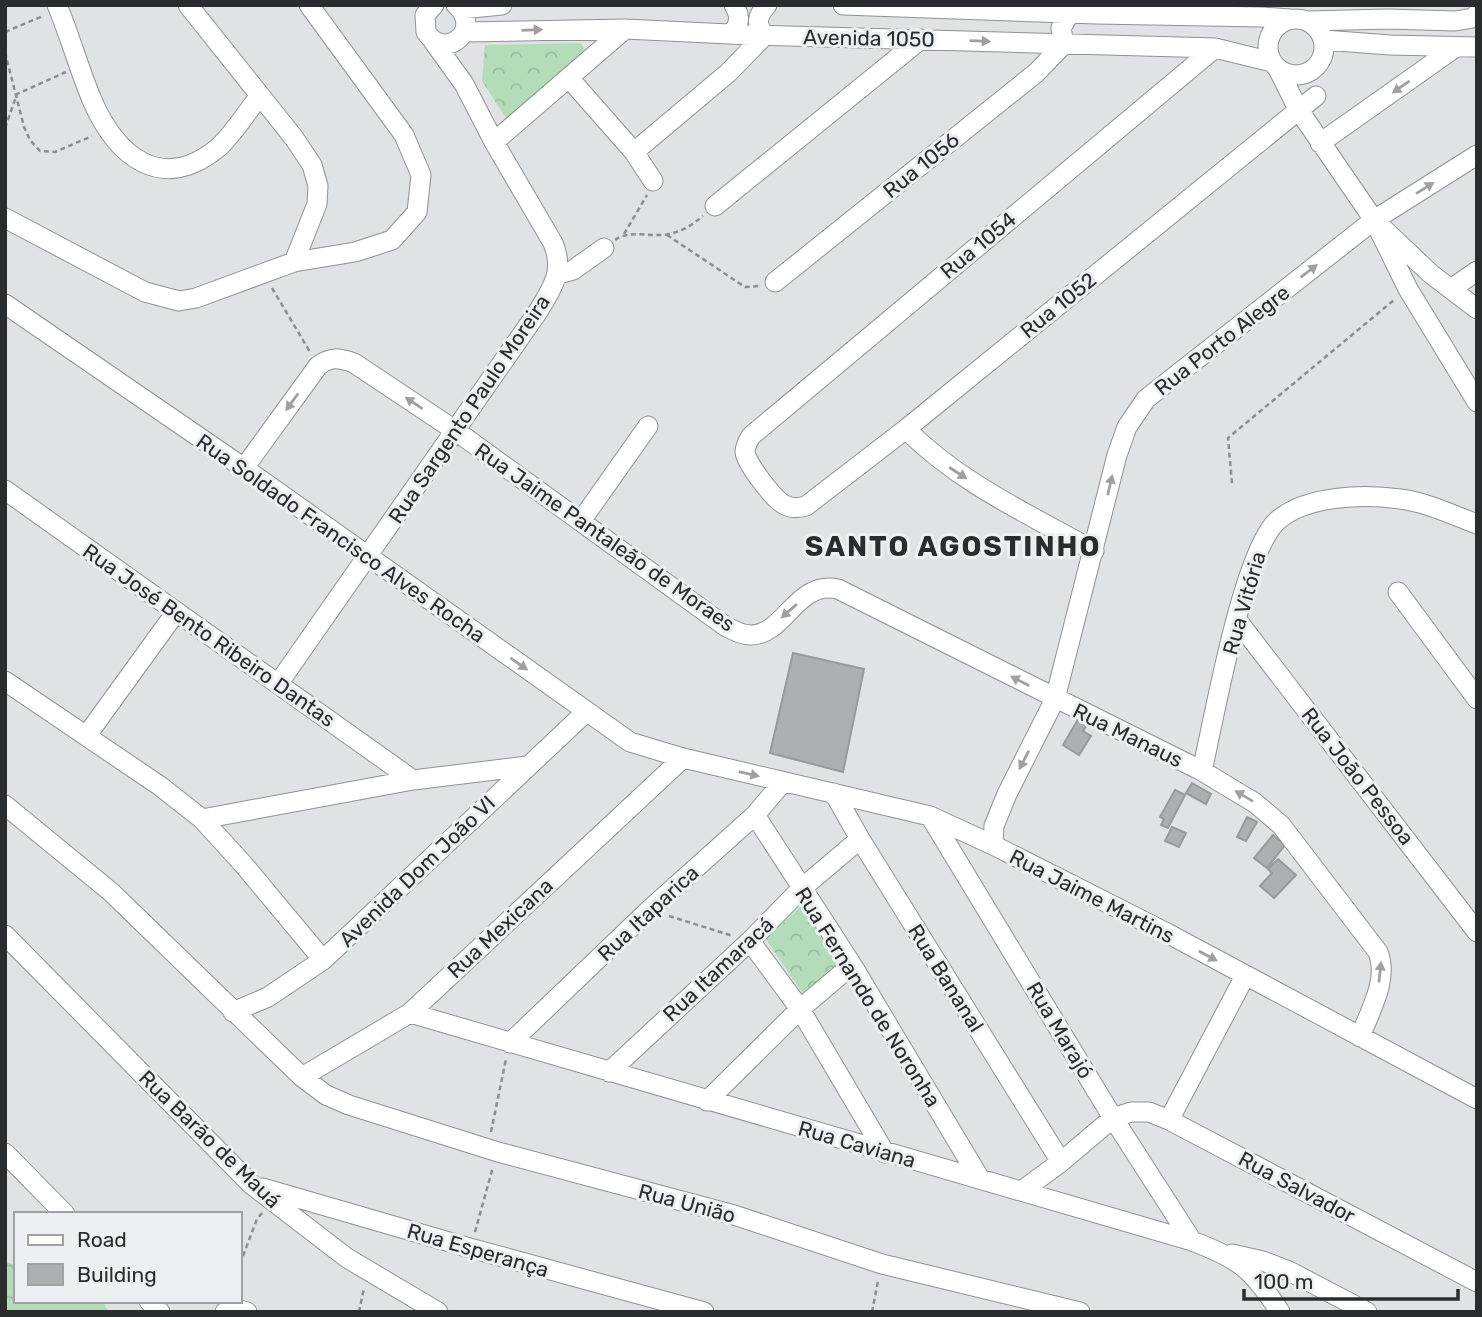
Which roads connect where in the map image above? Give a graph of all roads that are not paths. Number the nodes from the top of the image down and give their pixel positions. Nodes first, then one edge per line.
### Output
1 (188, 5) edge
2 (309, 5) edge
3 (502, 5) edge
4 (734, 5) edge
5 (767, 5) edge
6 (843, 5) edge
7 (58, 7) edge
8 (458, 7) edge
9 (427, 8) edge
10 (1096, 10) edge
11 (1197, 11) edge
12 (1031, 12) junction
13 (1388, 12) edge
14 (1070, 13) junction
15 (1477, 15) edge
16 (1298, 16) edge
17 (625, 29) junction
18 (731, 34) junction
19 (462, 35) junction
20 (765, 35) junction
21 (921, 39) junction
22 (433, 41) junction
23 (1031, 42) junction
24 (1065, 44) junction
25 (1456, 47) junction
26 (1477, 47) edge
27 (1215, 48) junction
28 (1323, 49) junction
29 (1275, 65) junction
30 (569, 78) junction
31 (464, 84) junction
32 (1316, 96) junction
33 (259, 97) junction
34 (1298, 109) junction
35 (1316, 136) junction
36 (494, 142) junction
37 (634, 152) junction
38 (1477, 155) edge
39 (653, 181) road end
40 (715, 206) road end
41 (5, 218) edge
42 (1374, 221) junction
43 (604, 248) road end
44 (294, 262) junction
45 (1477, 271) edge
46 (558, 274) junction
47 (1431, 274) junction
48 (775, 282) road end
49 (1408, 289) junction
50 (1451, 289) junction
51 (5, 304) edge
52 (1477, 309) edge
53 (1477, 402) edge
54 (648, 426) dead end
55 (906, 429) junction
56 (456, 431) junction
57 (244, 468) junction
58 (5, 490) edge
59 (797, 508) joint
60 (581, 521) junction
61 (1477, 524) edge
62 (1094, 551) junction
63 (367, 557) junction
64 (1398, 592) dead end
65 (176, 612) junction
66 (1237, 620) junction
67 (752, 635) joint
68 (5, 681) edge
69 (278, 684) junction
70 (1055, 699) junction
71 (1477, 699) edge
72 (586, 712) junction
73 (88, 735) junction
74 (683, 758) junction
75 (527, 766) junction
76 (1202, 771) junction
77 (413, 780) junction
78 (783, 782) junction
79 (834, 793) junction
80 (5, 806) edge
81 (755, 815) junction
82 (930, 816) junction
83 (202, 819) junction
84 (860, 839) junction
85 (993, 845) junction
86 (801, 888) junction
87 (1477, 932) edge
88 (6, 933) edge
89 (750, 941) junction
90 (323, 960) junction
91 (852, 965) junction
92 (1245, 976) junction
93 (800, 1009) junction
94 (233, 1012) junction
95 (410, 1013) junction
96 (1360, 1037) junction
97 (510, 1042) junction
98 (609, 1072) junction
99 (302, 1077) junction
100 (1477, 1099) edge
101 (707, 1101) junction
102 (1113, 1118) junction
103 (1169, 1120) junction
104 (5, 1153) edge
105 (885, 1153) junction
106 (1061, 1162) junction
107 (980, 1179) junction
108 (252, 1185) junction
109 (1023, 1190) junction
110 (63, 1212) edge
111 (1192, 1241) junction
112 (1224, 1253) junction
113 (1477, 1282) edge
114 (225, 1312) edge
115 (247, 1312) edge
116 (438, 1312) edge
117 (704, 1312) edge
118 (1080, 1312) edge
119 (1280, 1312) edge
120 (1367, 1312) edge

1 - 33 street
2 - 44 street
3 - 8 street
4 - 18 street
5 - 20 street
6 - 12 street, Avenida 1050
7 - 33 street
8 - 19 street, Rua Sargento Paulo Moreira
9 - 22 street, Rua Sargento Paulo Moreira
10 - 11 street, Avenida 1050
10 - 14 street, Avenida 1050
11 - 16 street, Avenida 1050
12 - 14 street, Avenida 1050
12 - 23 street
13 - 15 street, Avenida 1050
13 - 16 street, Avenida 1050
14 - 24 street
16 - 28 street
16 - 29 street
17 - 18 street, Avenida 1050
19 -> 17 street, Avenida 1050
17 - 30 street
18 - 20 street, Avenida 1050
19 - 22 street, Avenida 1050
19 - 31 street, Rua Sargento Paulo Moreira
20 - 21 street, Avenida 1050
20 - 37 street
21 -> 23 street, Avenida 1050
21 - 40 street
22 - 31 street, Rua Sargento Paulo Moreira
23 - 24 street, Avenida 1050
24 - 27 street, Avenida 1050
24 - 48 street, Rua 1056
25 - 26 street
25 - 28 street
25 -> 35 street
27 - 29 street, Avenida 1050
27 - 59 street, Rua 1054
28 - 29 street
28 - 32 street
29 - 34 street
30 - 36 street
30 - 37 street
31 - 36 street, Rua Sargento Paulo Moreira
32 - 34 street, Rua 1052
32 - 35 street
33 - 44 street
34 - 35 street
34 - 55 street, Rua 1052
35 - 42 street
36 - 46 street, Rua Sargento Paulo Moreira
37 - 39 street
42 -> 38 street, Rua Porto Alegre
41 - 44 street
42 - 47 street
42 - 49 street
62 -> 42 street, Rua Porto Alegre
43 - 46 street
45 - 50 street
46 - 56 street, Rua Sargento Paulo Moreira
47 - 49 street
47 - 50 street
49 - 53 street
50 - 52 street
51 - 57 street, Rua Soldado Francisco Alves Rocha
54 - 60 street
55 - 59 street, Rua 1052
55 -> 62 street
56 -> 57 street, Rua Jaime Pantaleão de Moraes
56 - 60 street, Rua Jaime Pantaleão de Moraes
56 - 63 street, Rua Sargento Paulo Moreira
57 - 63 street, Rua Soldado Francisco Alves Rocha
58 - 65 street, Rua José Bento Ribeiro Dantas
60 - 67 street, Rua Jaime Pantaleão de Moraes
61 - 66 street, Rua Vitória
62 - 70 street, Rua Porto Alegre
63 - 69 street, Rua Sargento Paulo Moreira
63 -> 72 street, Rua Soldado Francisco Alves Rocha
64 - 71 street
65 - 69 street, Rua José Bento Ribeiro Dantas
65 - 73 street
66 - 76 street, Rua Vitória
66 - 87 street, Rua João Pessoa
70 -> 67 street, Rua Manaus
68 - 73 street
69 - 77 street, Rua José Bento Ribeiro Dantas
70 - 76 street, Rua Manaus
70 -> 85 street, Rua Porto Alegre
72 - 74 street, Rua Soldado Francisco Alves Rocha
72 - 75 street, Avenida Dom João VI
73 - 83 street
74 -> 78 street, Rua Jaime Martins
74 - 95 street, Rua Mexicana
75 - 77 street
75 - 90 street, Avenida Dom João VI
96 -> 76 street, Rua Manaus
77 - 83 street
78 - 79 street, Rua Jaime Martins
78 - 81 street, Rua Itaparica
79 - 82 street, Rua Jaime Martins
79 - 84 street, Rua Bananal
80 - 94 street, Rua União
81 - 86 street, Rua Fernando de Noronha
81 - 97 street, Rua Itaparica
82 - 85 street, Rua Jaime Martins
82 - 102 street, Rua Marajó
83 - 90 street
84 - 86 street, Rua Itamaracá
84 - 106 street, Rua Bananal
85 -> 92 street, Rua Jaime Martins
86 - 89 street, Rua Itamaracá
86 - 91 street, Rua Fernando de Noronha
88 - 108 street, Rua Barão de Mauá
89 - 93 street
89 - 98 street, Rua Itamaracá
90 - 94 street, Avenida Dom João VI
91 - 93 street
91 - 107 street, Rua Fernando de Noronha
92 - 96 street, Rua Jaime Martins
92 - 103 street
93 - 101 street
93 - 105 street
94 - 99 street, Rua União
95 - 97 street, Rua Caviana
95 - 99 street, Rua Mexicana
96 - 100 street, Rua Jaime Martins
97 - 98 street, Rua Caviana
98 - 101 street, Rua Caviana
99 - 118 street, Rua União
101 - 105 street, Rua Caviana
102 - 103 street, Rua Salvador
102 - 106 street
102 - 111 street, Rua Marajó
103 - 113 street, Rua Salvador
104 - 110 street
105 - 107 street, Rua Caviana
106 - 109 street
107 - 109 street, Rua Caviana
108 - 116 street, Rua Barão de Mauá
108 - 117 street, Rua Esperança
109 - 111 street, Rua Caviana
111 - 112 street, Rua Caviana
112 - 119 street, Rua Caviana
112 - 120 street
114 - 115 street

